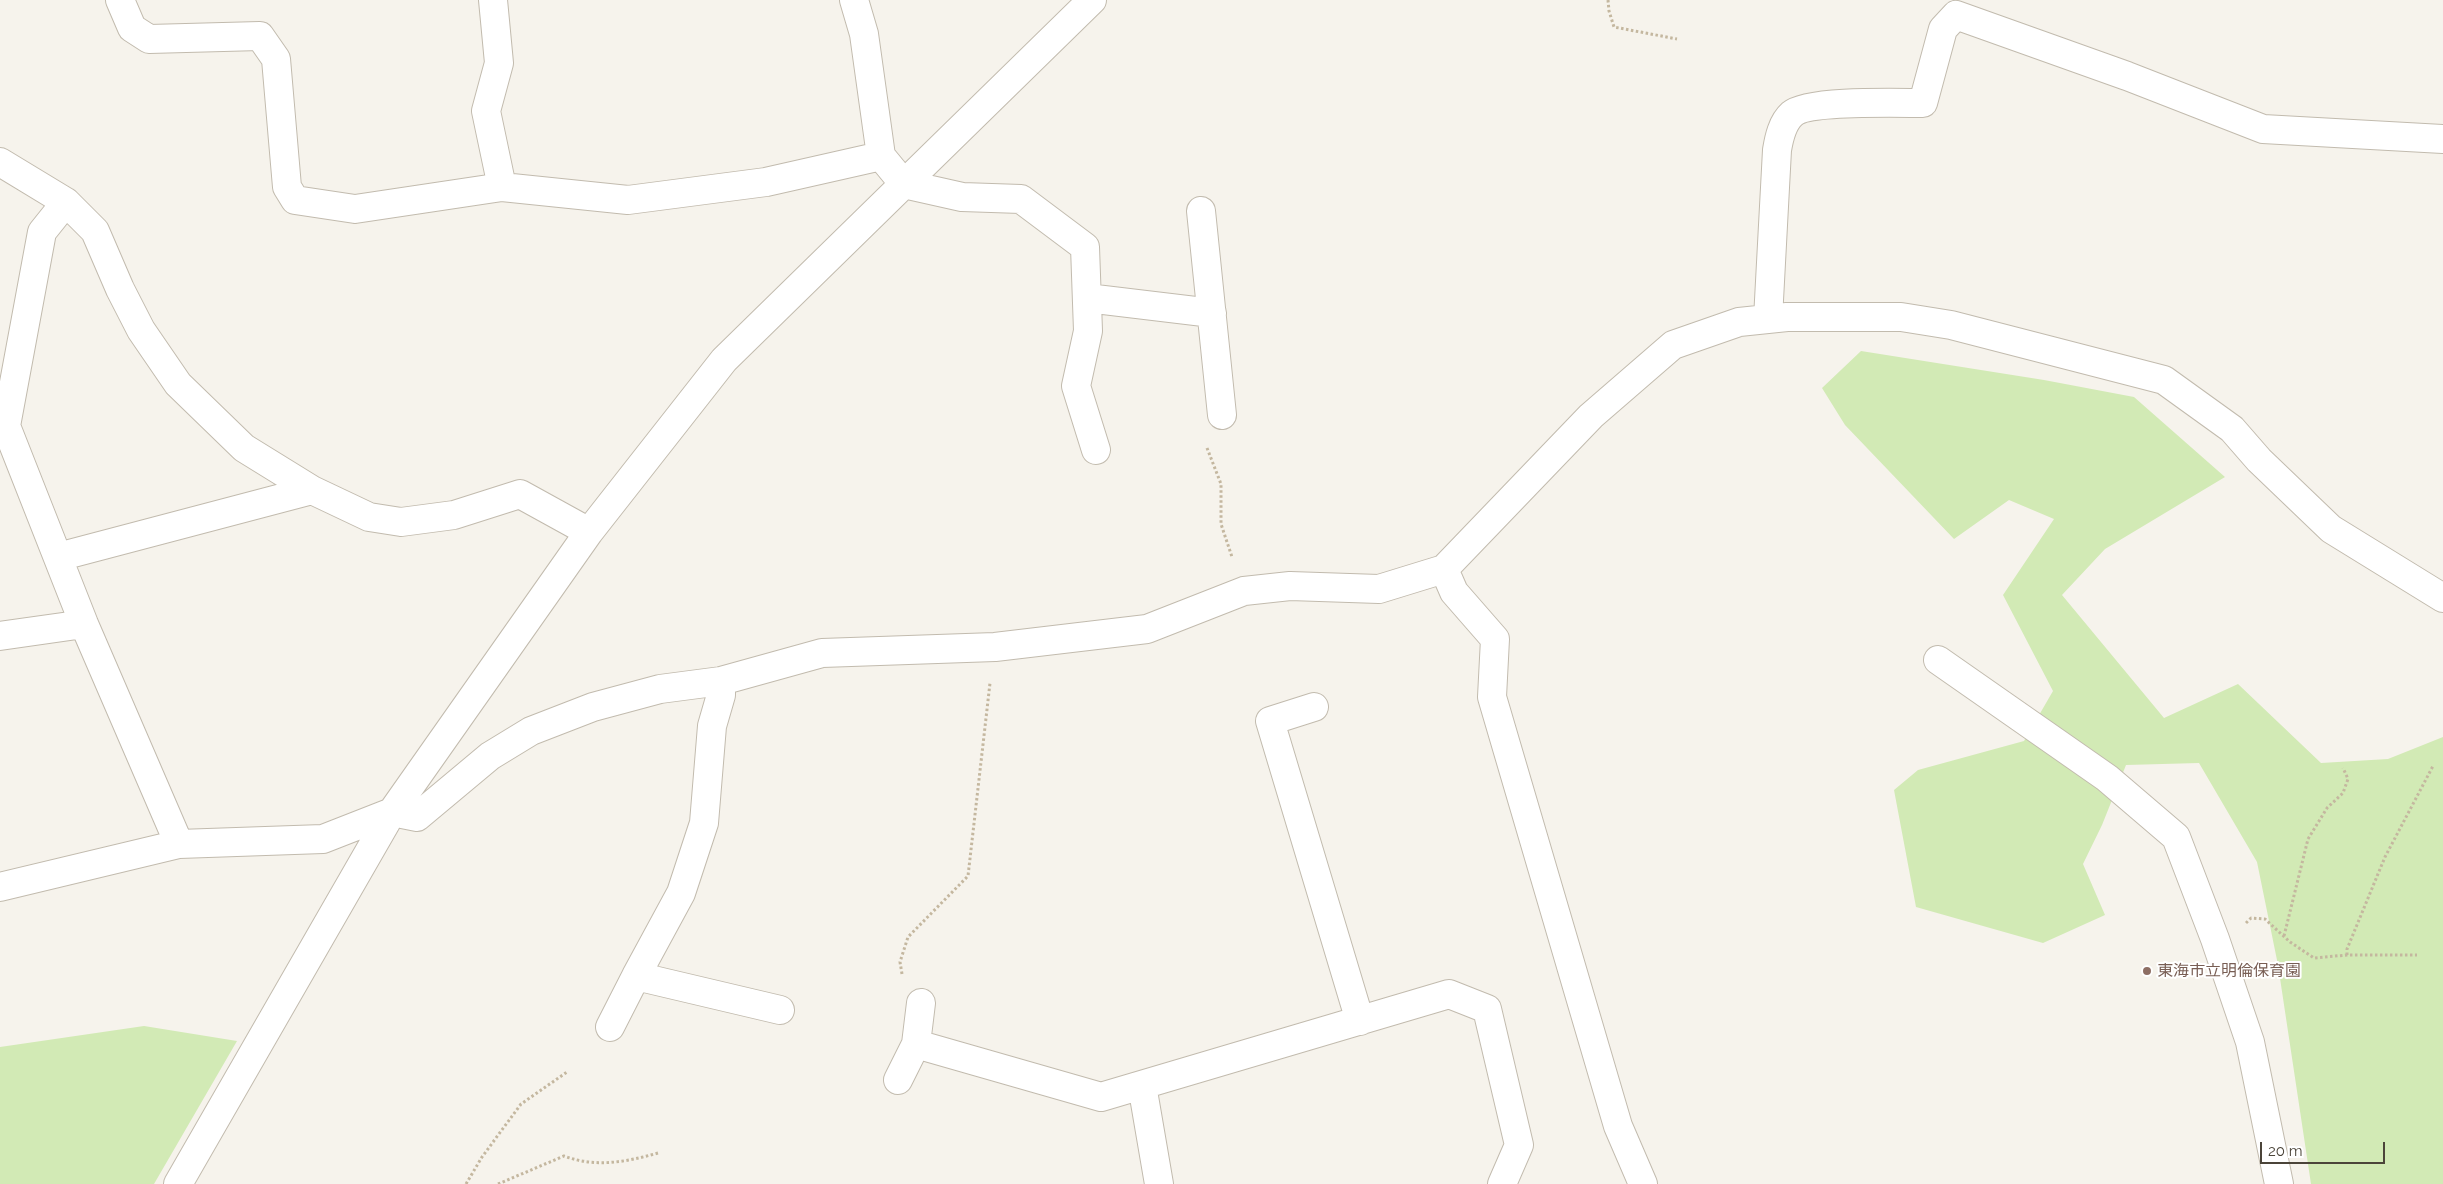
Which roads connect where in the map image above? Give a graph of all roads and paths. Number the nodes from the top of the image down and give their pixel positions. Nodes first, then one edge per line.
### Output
1 (120, 0) edge
2 (494, 0) edge
3 (854, 0) edge
4 (1092, 0) edge
5 (1608, 0) edge
6 (1677, 39) dead end
7 (2443, 139) edge
8 (882, 156) junction
9 (0, 162) edge
10 (904, 184) junction
11 (502, 187) junction
12 (66, 202) junction
13 (1201, 211) dead end
14 (1087, 298) junction
15 (1212, 312) junction
16 (1768, 319) junction
17 (1222, 415) dead end
18 (1206, 441) dead end
19 (1096, 450) dead end
20 (312, 490) junction
21 (589, 532) junction
22 (58, 557) junction
23 (1444, 569) junction
24 (1244, 591) junction
25 (2443, 598) edge
26 (84, 624) junction
27 (0, 636) edge
28 (995, 648) junction
29 (1938, 660) dead end
30 (721, 681) junction
31 (1314, 707) dead end
32 (2433, 766) dead end
33 (2343, 768) dead end
34 (392, 812) junction
35 (179, 844) junction
36 (0, 887) edge
37 (2284, 936) junction
38 (2217, 945) junction
39 (2347, 955) junction
40 (2417, 955) dead end
41 (636, 976) junction
42 (921, 1003) joint
43 (780, 1010) dead end
44 (1360, 1020) junction
45 (610, 1027) dead end
46 (916, 1044) junction
47 (567, 1072) dead end
48 (898, 1080) dead end
49 (1142, 1085) junction
50 (658, 1153) dead end
51 (178, 1184) edge
52 (466, 1184) edge
53 (498, 1184) edge
54 (1159, 1184) edge
55 (1502, 1184) edge
56 (1643, 1184) edge
57 (2279, 1184) edge

1 - 11 street
2 - 11 street
3 - 8 street
4 - 10 street
5 - 6 path
7 - 16 street
8 - 10 street
8 - 11 street
9 - 12 street
10 - 14 street
10 - 21 street
12 - 20 street
12 - 22 street
13 - 15 street
14 - 15 street
14 - 19 street
15 - 17 street
16 - 23 street
16 - 25 street
18 - 24 path
20 - 21 street
20 - 22 street
21 - 34 street
22 - 26 street
23 - 24 street
23 - 56 street
24 - 28 street
26 - 27 street
26 - 35 street
28 - 30 street
28 - 42 path
29 - 38 street
30 - 34 street
30 - 41 street
31 - 44 street
32 - 39 path
33 - 37 path
34 - 35 street
34 - 51 street
35 - 36 street
37 - 38 path
37 - 39 path
38 - 57 street
39 - 40 path
41 - 43 street
41 - 45 street
42 - 46 street
44 - 49 street
44 - 55 street
46 - 48 street
46 - 49 street
47 - 52 path
49 - 54 street
50 - 53 path

